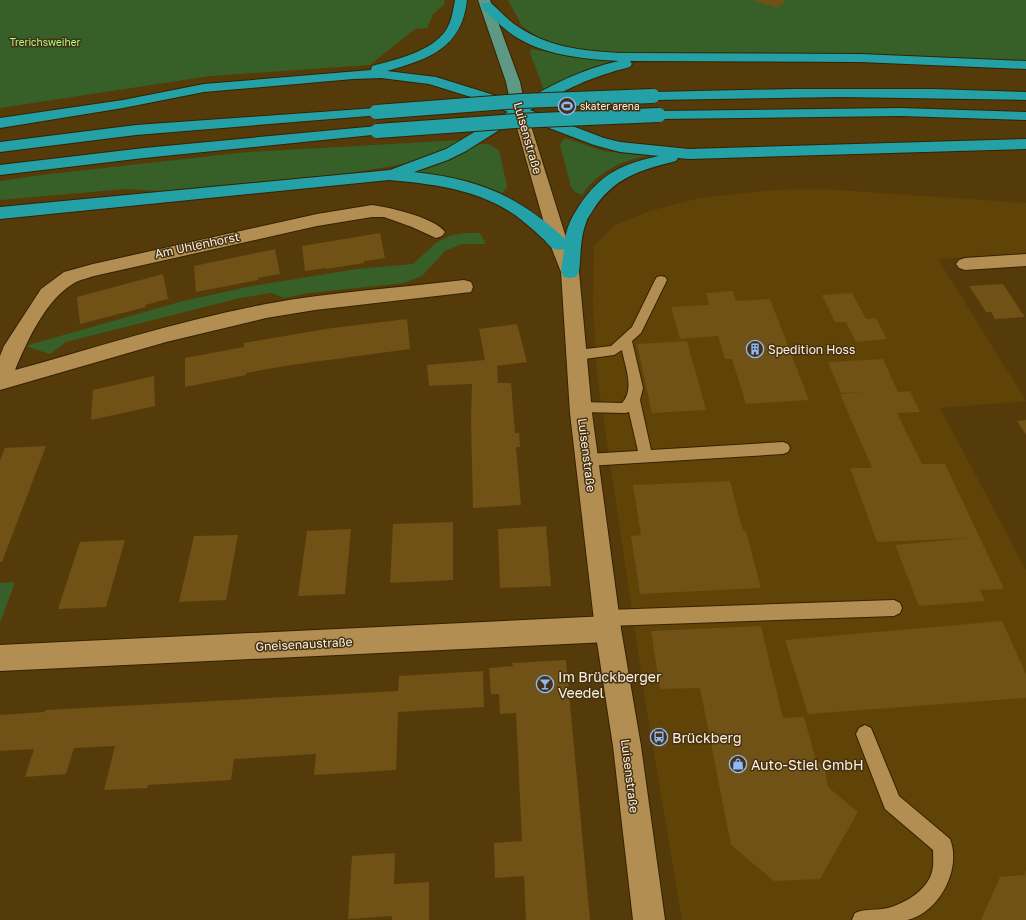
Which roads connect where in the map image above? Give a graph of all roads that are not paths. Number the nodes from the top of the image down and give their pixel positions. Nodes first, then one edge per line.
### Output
1 (461, 0) edge
2 (486, 3) edge
3 (669, 58) junction
4 (1026, 65) edge
5 (353, 74) junction
6 (1026, 96) edge
7 (519, 110) junction
8 (1026, 116) edge
9 (0, 123) edge
10 (1026, 144) edge
11 (0, 147) edge
12 (689, 154) junction
13 (0, 170) edge
14 (389, 175) junction
15 (0, 213) edge
16 (436, 232) dead end
17 (559, 244) junction
18 (1026, 260) edge
19 (965, 264) dead end
20 (570, 272) junction
21 (661, 280) dead end
22 (464, 287) dead end
23 (626, 340) junction
24 (577, 355) junction
25 (2, 376) edge
26 (633, 400) junction
27 (581, 407) junction
28 (783, 448) dead end
29 (646, 457) junction
30 (587, 460) junction
31 (894, 608) dead end
32 (608, 624) junction
33 (0, 658) edge
34 (865, 734) dead end
35 (649, 920) edge
36 (862, 920) edge

1 - 5 highway
2 - 3 highway
2 - 7 main road, Luisenstraße
3 - 4 highway
3 - 7 highway
5 - 7 highway
5 - 9 highway
6 - 11 highway, bridge
7 - 12 highway
7 - 14 highway
7 - 17 street, Luisenstraße
8 - 13 highway, bridge
10 - 12 highway
12 - 20 highway
14 - 15 highway
14 - 17 highway
16 - 25 street, Am Uhlenhorst
17 - 20 street, Luisenstraße
18 - 19 street
20 - 24 street, Luisenstraße
21 - 23 lane
22 - 25 street, Am Uhlenhorst
23 - 24 lane
23 - 26 lane
24 - 27 street, Luisenstraße
26 - 27 lane
26 - 29 lane
27 - 30 street, Luisenstraße
28 - 29 lane
29 - 30 lane
30 - 32 street, Luisenstraße
31 - 32 lane
32 - 33 street, Gneisenaustraße
32 - 35 street, Luisenstraße
34 - 36 lane

